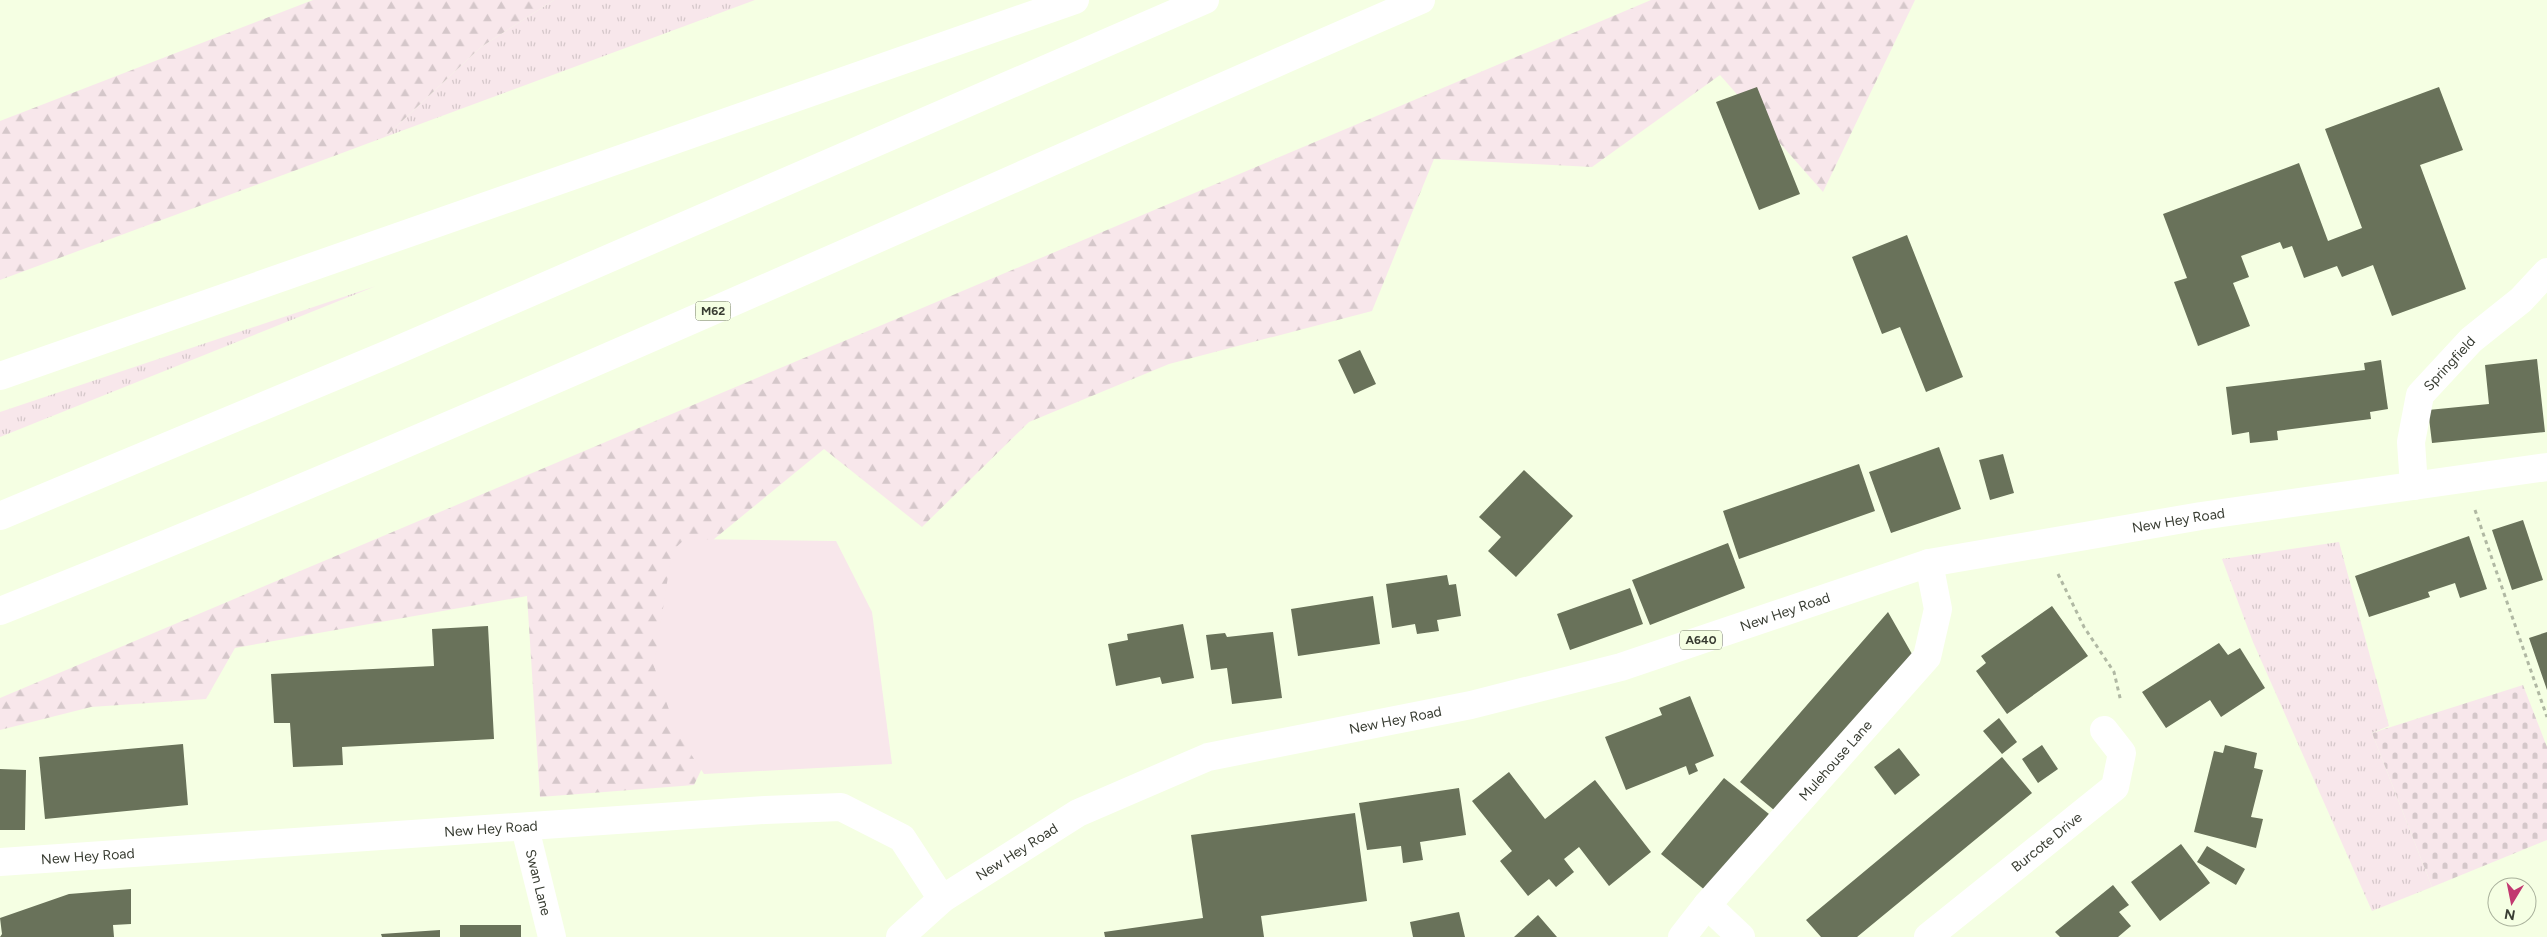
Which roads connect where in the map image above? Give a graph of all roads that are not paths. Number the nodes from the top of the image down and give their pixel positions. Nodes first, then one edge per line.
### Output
1 (1075, 0) edge
2 (1205, 0) edge
3 (1421, 0) edge
4 (2547, 272) edge
5 (0, 376) edge
6 (2547, 467) edge
7 (2414, 486) junction
8 (0, 516) edge
9 (1929, 563) junction
10 (3, 611) edge
11 (2109, 737) road end
12 (526, 828) junction
13 (0, 862) edge
14 (942, 899) junction
15 (1706, 905) junction
16 (552, 937) edge
17 (900, 937) edge
18 (1682, 937) edge
19 (1741, 937) edge
20 (1928, 937) edge

1 - 5 main road
2 - 8 main road
3 - 10 main road, M62
4 - 7 main road, Springfield
6 - 7 main road, New Hey Road / A640
7 - 9 main road, New Hey Road / A640
9 - 14 main road, New Hey Road / A640
9 - 15 main road, Mulehouse Lane
11 - 20 main road, Burcote Drive
12 - 13 main road, New Hey Road
12 - 14 main road, New Hey Road
12 - 16 main road, Swan Lane
14 - 17 main road, New Hey Road / A640
15 - 18 main road, Mulehouse Lane
15 - 19 main road

